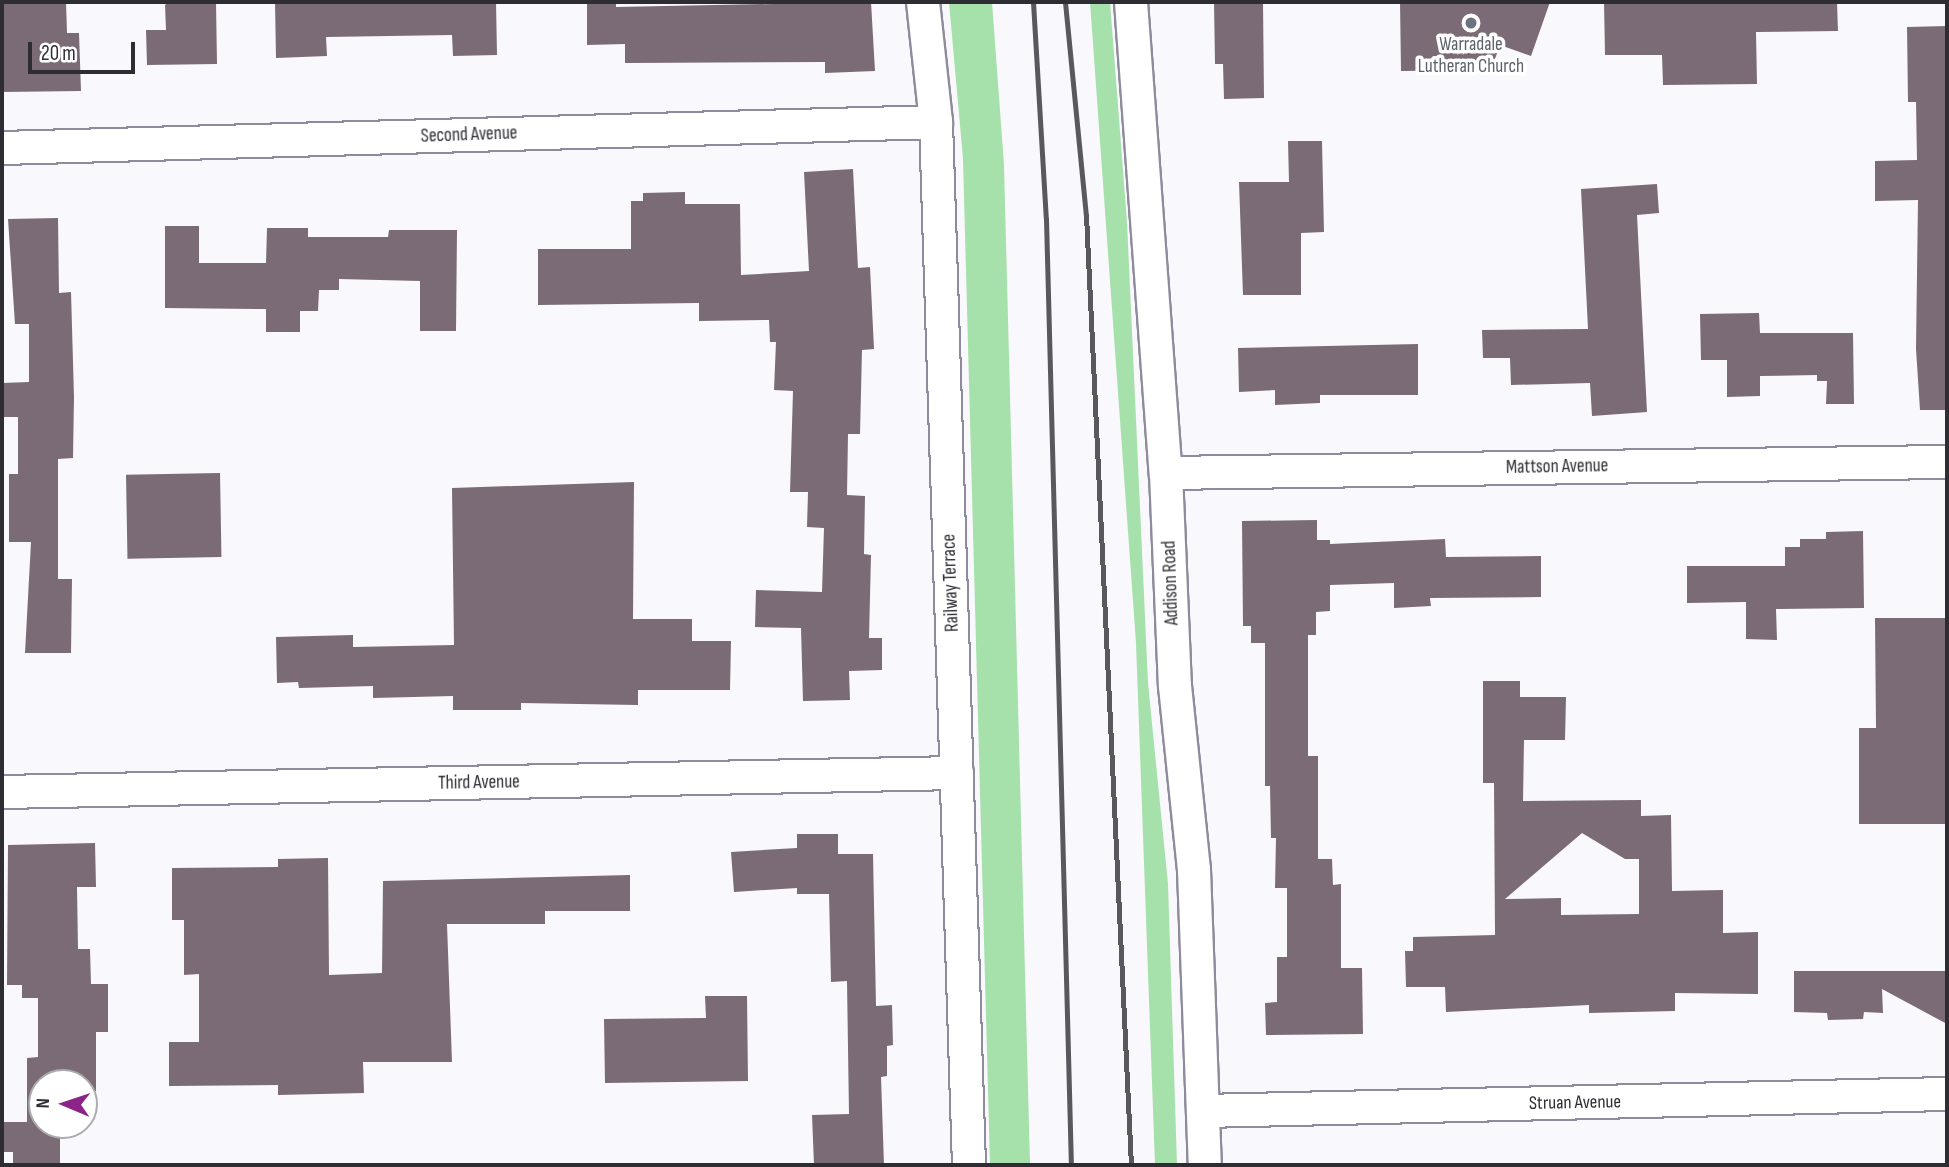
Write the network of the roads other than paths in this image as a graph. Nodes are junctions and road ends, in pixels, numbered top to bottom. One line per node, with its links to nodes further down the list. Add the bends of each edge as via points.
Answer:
1 (923, 2): 3 (street, Railway Terrace)
2 (1131, 2): 6 (street, Addison Road)
3 (936, 122): 4 (street, Second Avenue); 7 (street, Railway Terrace)
4 (2, 148)
5 (1947, 462): 6 (street, Mattson Avenue)
6 (1166, 473): 10 (street, Addison Road, via 1175,686 1195,870)
7 (957, 773): 8 (street, Third Avenue); 11 (street, Railway Terrace)
8 (2, 792)
9 (1947, 1094): 10 (street, Struan Avenue)
10 (1203, 1111): 12 (street, Addison Road)
11 (969, 1165)
12 (1205, 1165)

